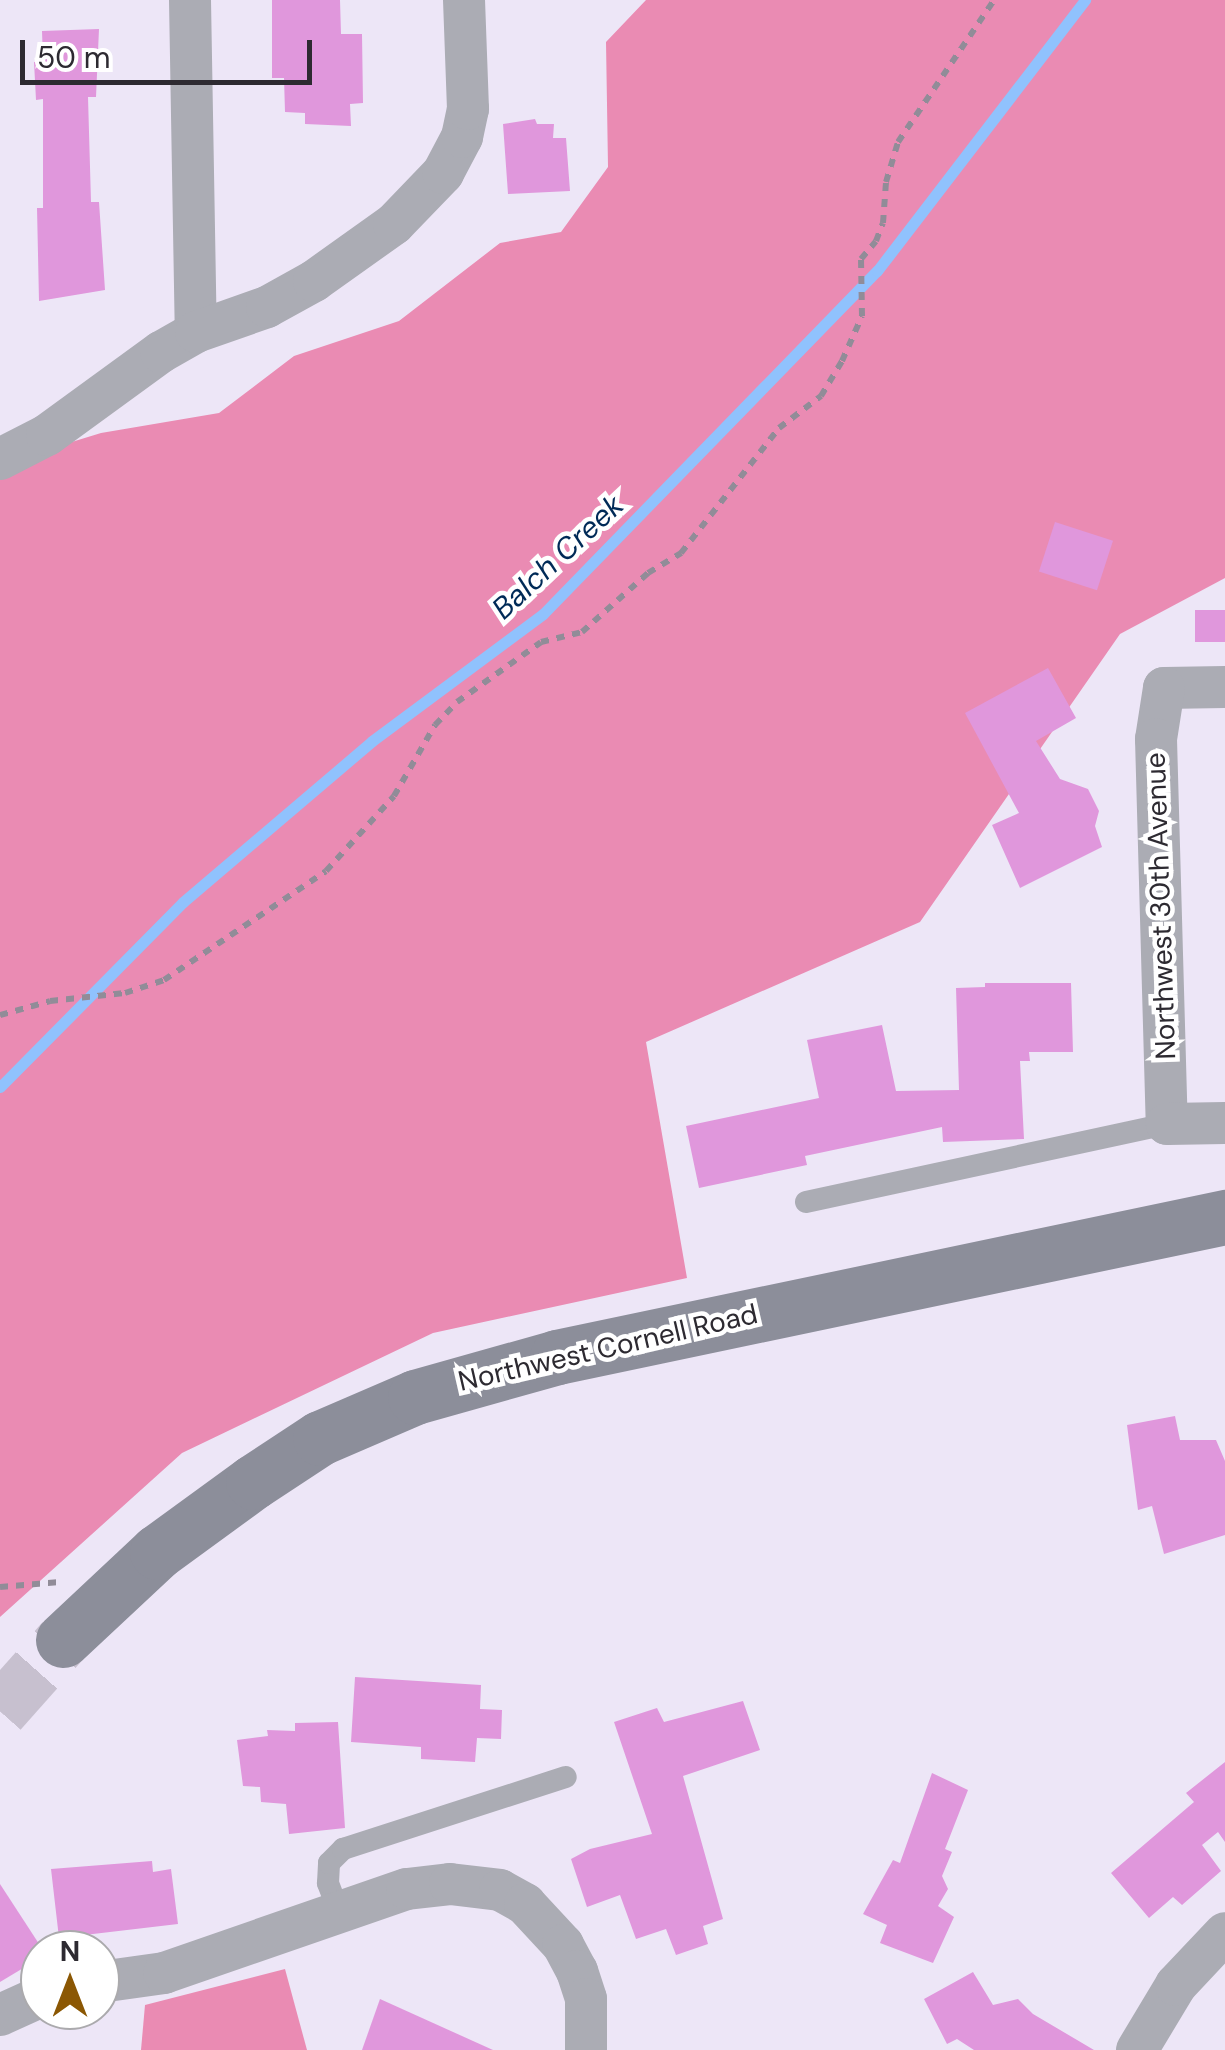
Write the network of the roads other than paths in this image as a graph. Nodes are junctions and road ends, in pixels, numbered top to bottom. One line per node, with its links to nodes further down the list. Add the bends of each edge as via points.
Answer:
1 (190, 0): 3 (street)
2 (464, 0): 3 (street, via 468,109 444,172 394,224 314,281 267,307)
3 (196, 332): 4 (street, via 47,435)
4 (0, 459)
5 (1225, 687): 7 (street, Northwest 30th Avenue, via 1164,688 1156,738)
6 (1225, 1123): 7 (street)
7 (1167, 1124): 8 (lane)
8 (806, 1202)
9 (1225, 1217): 10 (main road, Northwest Cornell Road, via 701,1325 414,1397 320,1438 253,1482 157,1552)
10 (63, 1640)
11 (566, 1777): 12 (lane, via 343,1848 329,1864)
12 (339, 1912): 14 (street, via 164,1973); 15 (street, via 407,1889 450,1884 500,1890 525,1904 578,1971 586,1999)
13 (1225, 1933): 16 (street, via 1176,1985)
14 (120, 1979)
15 (586, 2050)
16 (1137, 2050)

